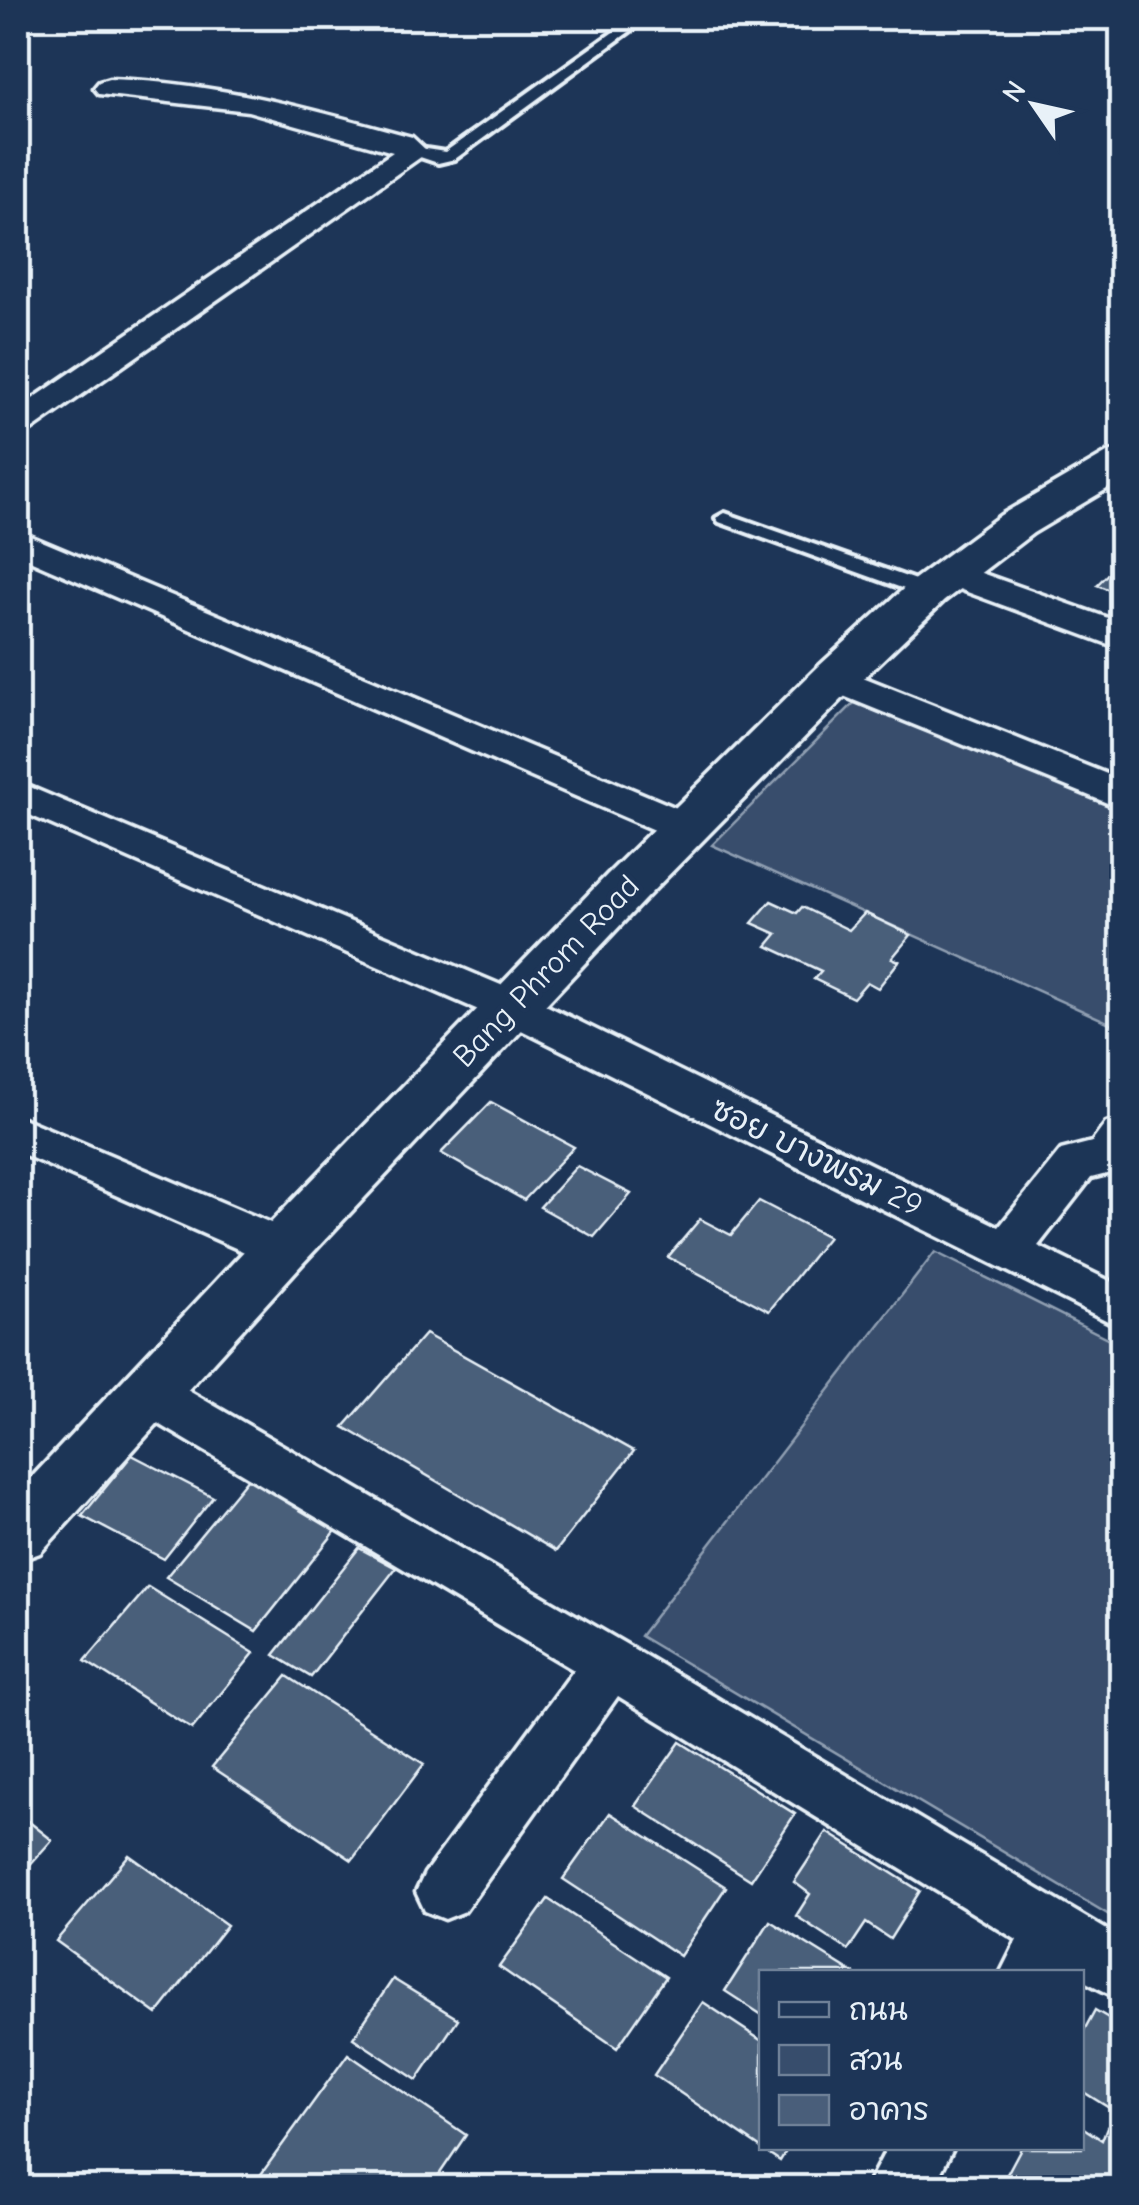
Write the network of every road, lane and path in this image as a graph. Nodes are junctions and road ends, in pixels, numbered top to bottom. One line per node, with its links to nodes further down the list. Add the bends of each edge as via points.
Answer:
1 (641, 18): 3 (lane, via 450,156)
2 (109, 88): 3 (street, via 250,102)
3 (413, 152): 4 (street)
4 (18, 424)
5 (1122, 462): 8 (street, Bang Phrom Road, via 1017,524)
6 (725, 518): 8 (lane)
7 (18, 542): 13 (street)
8 (940, 583): 9 (street); 10 (street, Bang Phrom Road)
9 (1122, 637)
10 (835, 678): 12 (street); 13 (street, Bang Phrom Road)
11 (18, 795): 14 (street, ซอย บางพรม 29)
12 (1122, 796)
13 (684, 826): 14 (street, Bang Phrom Road)
14 (512, 1007): 17 (street, Bang Phrom Road); 18 (street, ซอย บางพรม 29)
15 (18, 1133): 17 (street)
16 (1122, 1135): 18 (street, via 1107,1157 1077,1163)
17 (282, 1248): 20 (street, Bang Phrom Road)
18 (1007, 1250): 19 (street, ซอย บางพรม 29)
19 (1122, 1309)
20 (151, 1394): 21 (street, Bang Phrom Road); 22 (street)
21 (26, 1510)
22 (610, 1663): 23 (street); 24 (street)
23 (445, 1892)
24 (1042, 1952): 25 (street)
25 (1122, 1972)
26 (921, 2150): 27 (street)
27 (897, 2188)

